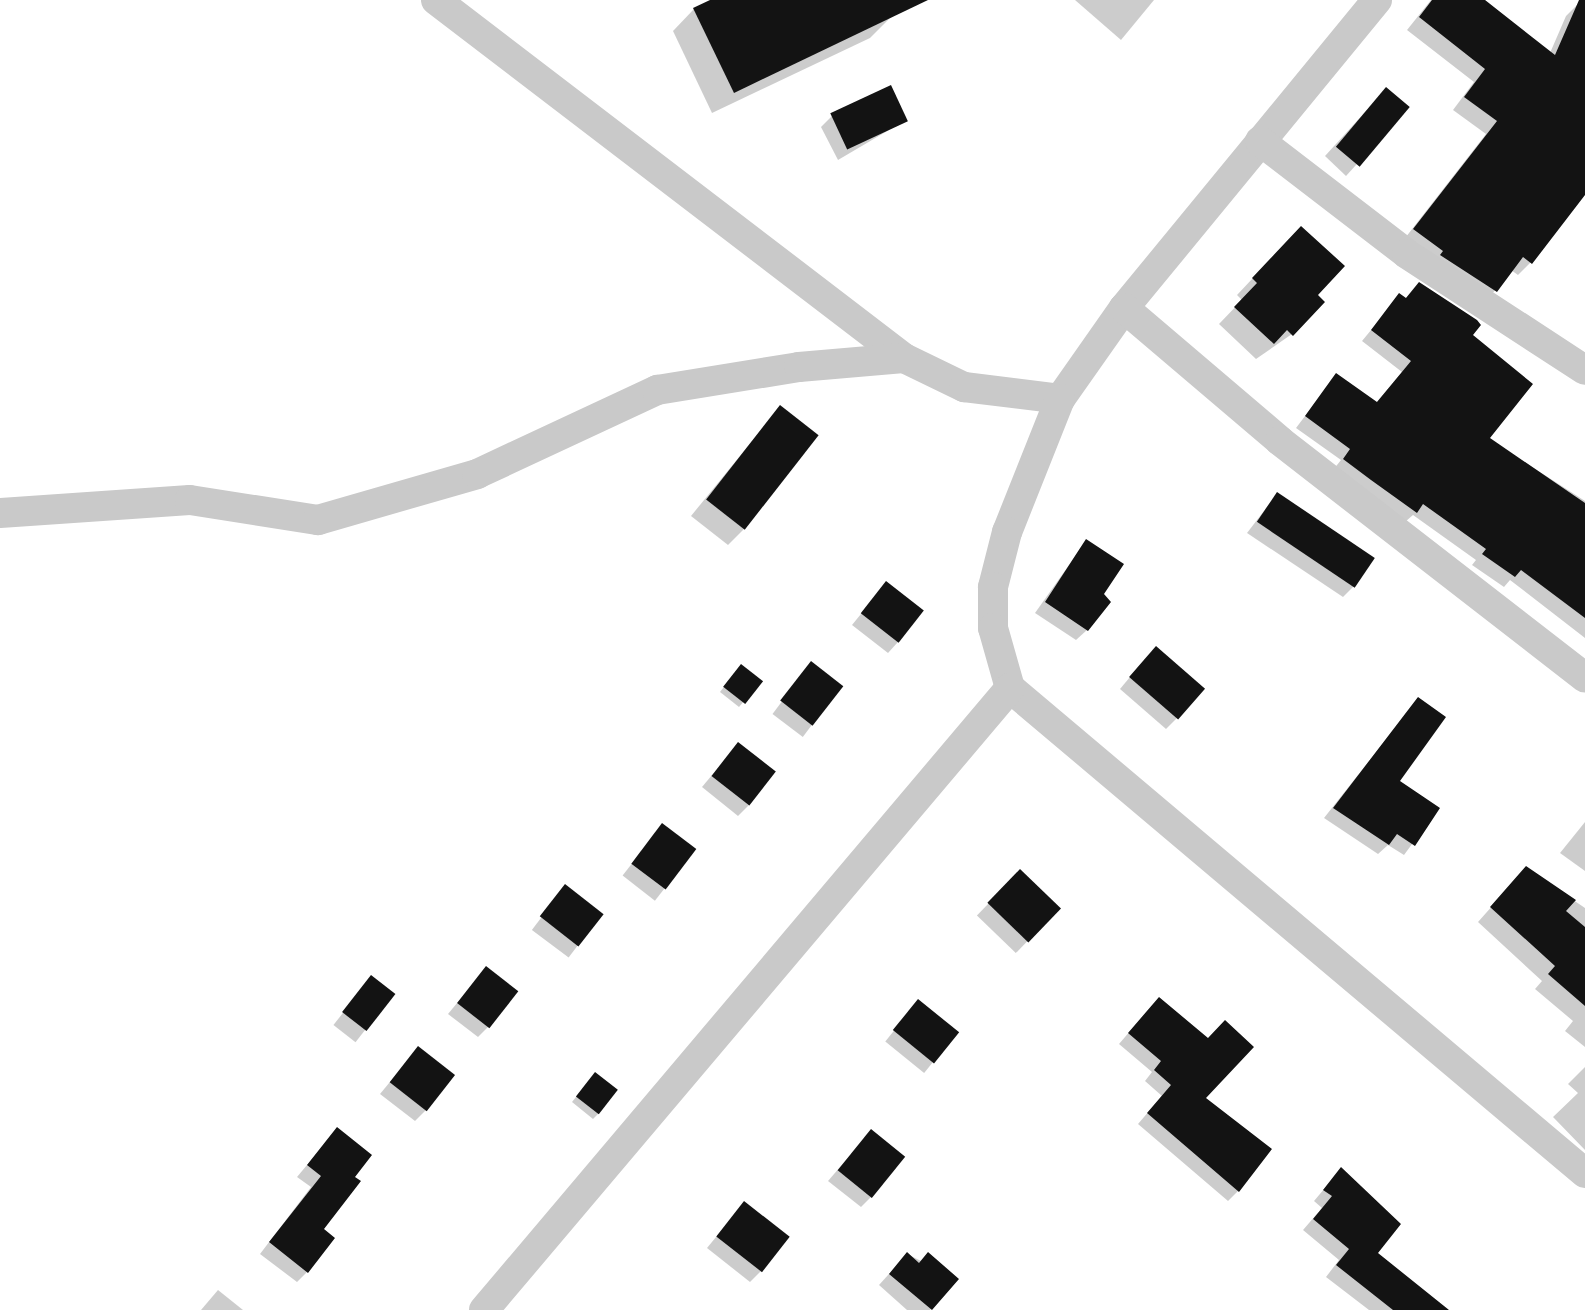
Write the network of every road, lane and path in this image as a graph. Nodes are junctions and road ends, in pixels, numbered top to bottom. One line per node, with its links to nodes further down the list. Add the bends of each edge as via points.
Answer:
1 (436, 0): 5 (street)
2 (1377, 0): 3 (street)
3 (1260, 141): 4 (street); 6 (street, via 1407,254)
4 (1124, 308): 7 (street); 9 (street, via 1280,441)
5 (904, 358): 7 (street, via 964,387); 8 (street, via 800,367 657,390 477,474 318,520 190,500)
6 (1585, 370)
7 (1060, 399): 10 (street, via 1007,532 993,587 993,628)
8 (0, 513)
9 (1585, 678)
10 (1010, 688): 11 (street); 12 (street)
11 (1585, 1173)
12 (484, 1310)

